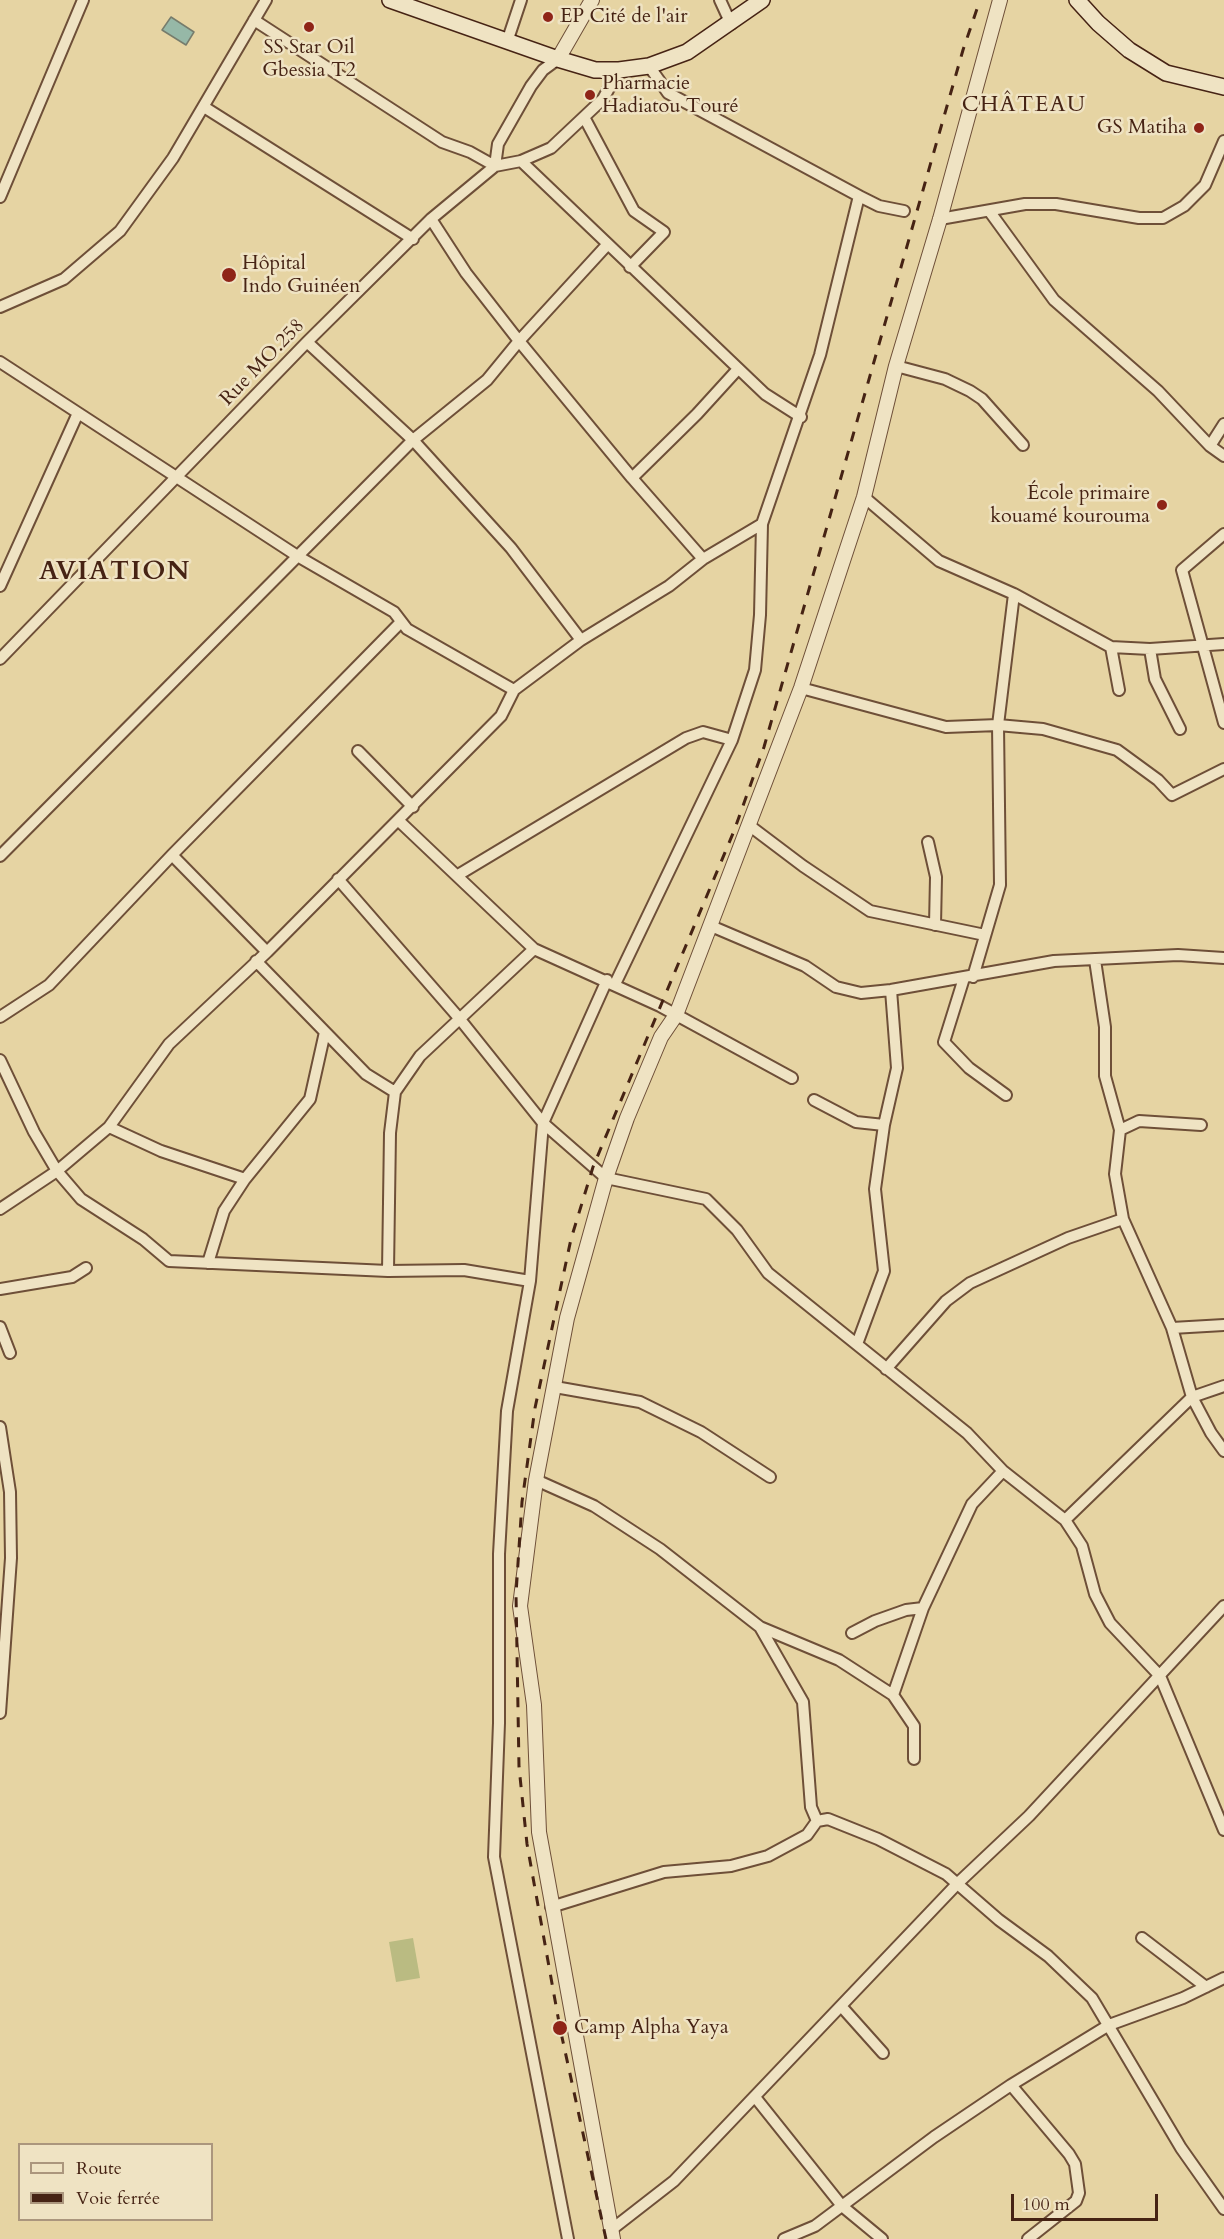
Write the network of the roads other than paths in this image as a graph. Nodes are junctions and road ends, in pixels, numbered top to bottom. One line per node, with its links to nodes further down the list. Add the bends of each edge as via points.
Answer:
1 (83, 0): 23 (street)
2 (266, 0): 10 (street)
3 (394, 0): 12 (main road)
4 (521, 0): 12 (street)
5 (592, 0): 13 (street)
6 (720, 0): 11 (street)
7 (762, 0): 11 (main road)
8 (1000, 0): 27 (street)
9 (1077, 0): 16 (main road, via 1129,50 1166,73)
10 (254, 20): 17 (street); 21 (street, via 442,142)
11 (731, 24): 14 (main road, via 687,52)
12 (507, 42): 13 (main road)
13 (558, 59): 15 (main road, via 595,70); 21 (street, via 531,86 498,144)
14 (649, 66): 15 (main road); 22 (street, via 668,93)
15 (619, 70): 18 (street, via 603,99)
16 (1224, 87)
17 (204, 107): 28 (street); 31 (street, via 120,231 64,279)
18 (584, 117): 20 (street, via 551,148); 30 (street, via 634,211 664,232)
19 (1224, 141): 25 (street, via 1205,185 1184,206 1162,218 1139,219 1056,204 1025,204)
20 (521, 162): 21 (street); 29 (street)
21 (495, 166): 26 (street, Rue MO.258)
22 (859, 196): 24 (street, via 879,206); 38 (street)
23 (0, 197)
24 (904, 211)
25 (990, 212): 27 (street); 42 (street, via 1054,300 1158,391)
26 (431, 219): 28 (street, Rue MO.258); 32 (street, via 466,273)
27 (940, 219): 35 (street)
28 (413, 239): 33 (street, Rue MO.258)
29 (607, 245): 30 (street); 32 (street)
30 (630, 267): 36 (street)
31 (0, 307)
32 (519, 341): 40 (street, via 487,380); 45 (street)
33 (307, 342): 40 (street); 44 (street, Rue MO.258)
34 (0, 362): 37 (street)
35 (896, 366): 41 (street, via 945,379 970,391); 46 (street)
36 (738, 369): 38 (street, via 765,394); 45 (street)
37 (78, 412): 44 (street); 51 (street)
38 (801, 417): 47 (street)
39 (1224, 424): 42 (street)
40 (413, 440): 49 (street); 54 (street, via 511,548)
41 (1023, 445)
42 (1210, 446): 43 (street)
43 (1224, 456)
44 (178, 477): 49 (street); 59 (street, Rue MO.258)
45 (632, 478): 50 (street)
46 (864, 497): 52 (street, via 939,561); 60 (street)
47 (762, 524): 50 (street); 66 (street, via 755,670)
48 (1224, 534): 55 (street, via 1182,570)
49 (299, 557): 53 (street, via 394,612); 74 (street)
50 (703, 559): 54 (street, via 669,586)
51 (0, 586)
52 (1014, 594): 57 (street); 64 (street)
53 (401, 622): 61 (street, via 406,629); 73 (street)
54 (581, 640): 61 (street)
55 (1203, 644): 56 (street); 58 (street); 63 (street)
56 (1224, 644)
57 (1111, 647): 58 (street); 62 (street)
58 (1150, 650): 65 (street, via 1155,679)
59 (0, 659)
60 (801, 688): 64 (street, via 946,728); 71 (street)
61 (514, 690): 69 (street, via 501,716)
62 (1119, 690)
63 (1224, 723)
64 (998, 725): 68 (street, via 1043,729 1117,750 1172,795); 79 (street, via 1000,885)
65 (1180, 729)
66 (732, 740): 75 (street, via 703,732 686,738); 86 (street)
67 (358, 751): 69 (street)
68 (1224, 768)
69 (413, 807): 70 (street)
70 (399, 821): 75 (street); 76 (street)
71 (750, 826): 77 (street, via 870,910); 78 (street)
72 (928, 842): 77 (street, via 936,876)
73 (172, 855): 81 (street); 89 (street, via 48,985)
74 (0, 856)
75 (458, 875): 80 (street)
76 (338, 879): 81 (street); 90 (street)
77 (935, 925): 79 (street)
78 (711, 926): 87 (street, via 805,966 836,987 861,993); 88 (street)
79 (986, 935): 85 (street)
80 (534, 949): 86 (street); 90 (street)
81 (267, 952): 84 (street)
82 (1224, 958): 83 (street, via 1178,955)
83 (1095, 960): 85 (street, via 1054,961); 101 (street, via 1106,1027 1105,1076)
84 (256, 962): 91 (street); 100 (street, via 169,1044)
85 (969, 977): 87 (street); 95 (street, via 944,1042 969,1068)
86 (611, 982): 88 (street); 97 (street)
87 (891, 990): 98 (street, via 897,1068)
88 (676, 1015): 93 (street); 103 (street, via 661,1037)
89 (0, 1017)
90 (459, 1018): 94 (street, via 420,1056); 97 (street)
91 (325, 1032): 94 (street, via 366,1074); 104 (street, via 310,1099)
92 (0, 1060): 102 (street)
93 (792, 1078)
94 (395, 1092): 109 (street, via 390,1133)
95 (1006, 1095)
96 (814, 1100): 98 (street, via 856,1122)
97 (543, 1124): 103 (street); 110 (street)
98 (884, 1125): 115 (street, via 875,1189 884,1271)
99 (1201, 1125): 101 (street, via 1139,1122)
100 (109, 1127): 102 (street); 104 (street, via 161,1151)
101 (1120, 1130): 106 (street, via 1115,1174)
102 (57, 1171): 105 (street); 107 (street, via 81,1199 143,1239 169,1261)
103 (606, 1178): 115 (street, via 706,1199 737,1230 768,1273); 119 (street, via 567,1318)
104 (245, 1179): 107 (street, via 224,1210)
105 (0, 1209)
106 (1123, 1220): 114 (street); 117 (street, via 1068,1238 970,1283 946,1301)
107 (208, 1263): 109 (street)
108 (86, 1268): 111 (street, via 72,1277)
109 (388, 1271): 110 (street, via 464,1270)
110 (530, 1281): 152 (street, via 507,1411 499,1554 494,1857)
111 (0, 1289)
112 (1224, 1325): 114 (street)
113 (0, 1327): 116 (street)
114 (1172, 1328): 120 (street)
115 (857, 1344): 117 (street)
116 (10, 1353)
117 (886, 1369): 123 (street, via 967,1433)
118 (1224, 1386): 120 (street)
119 (555, 1387): 124 (street, via 640,1402 701,1431); 125 (street)
120 (1192, 1397): 122 (street); 127 (street)
121 (0, 1427): 126 (street)
122 (1224, 1451)
123 (1003, 1471): 127 (street); 130 (street, via 972,1504)
124 (770, 1477)
125 (536, 1480): 131 (street, via 594,1506 651,1543); 140 (street, via 520,1606 534,1705 539,1832)
126 (5, 1492): 129 (street)
127 (1065, 1520): 133 (street, via 1082,1546 1095,1594 1110,1623)
128 (1224, 1606): 133 (street)
129 (5, 1607): 135 (street)
130 (923, 1608): 132 (street, via 875,1621); 134 (street)
131 (760, 1627): 134 (street, via 839,1660); 137 (street, via 803,1702 810,1798)
132 (852, 1633)
133 (1160, 1676): 138 (street); 139 (street, via 1029,1816)
134 (893, 1695): 136 (street, via 914,1726)
135 (0, 1713)
136 (914, 1759)
137 (817, 1821): 139 (street, via 828,1819 878,1839); 140 (street, via 807,1835 768,1856 731,1866 664,1872)
138 (1224, 1830)
139 (958, 1883): 144 (street); 145 (street, via 1092,1998)
140 (551, 1907): 151 (street)
141 (1142, 1938): 143 (street)
142 (1224, 1978): 143 (street)
143 (1206, 1987): 145 (street)
144 (841, 2006): 146 (street); 148 (street)
145 (1109, 2025): 147 (street); 150 (street, via 1181,2148)
146 (883, 2053)
147 (1011, 2085): 149 (street); 155 (street, via 1069,2154 1075,2164 1079,2193 1076,2201)
148 (755, 2097): 149 (street); 151 (street, via 674,2181)
149 (842, 2206): 153 (street, via 815,2226); 154 (street)
150 (1224, 2210)
151 (612, 2235)
152 (568, 2239)
153 (784, 2239)
154 (882, 2239)
155 (1028, 2239)

